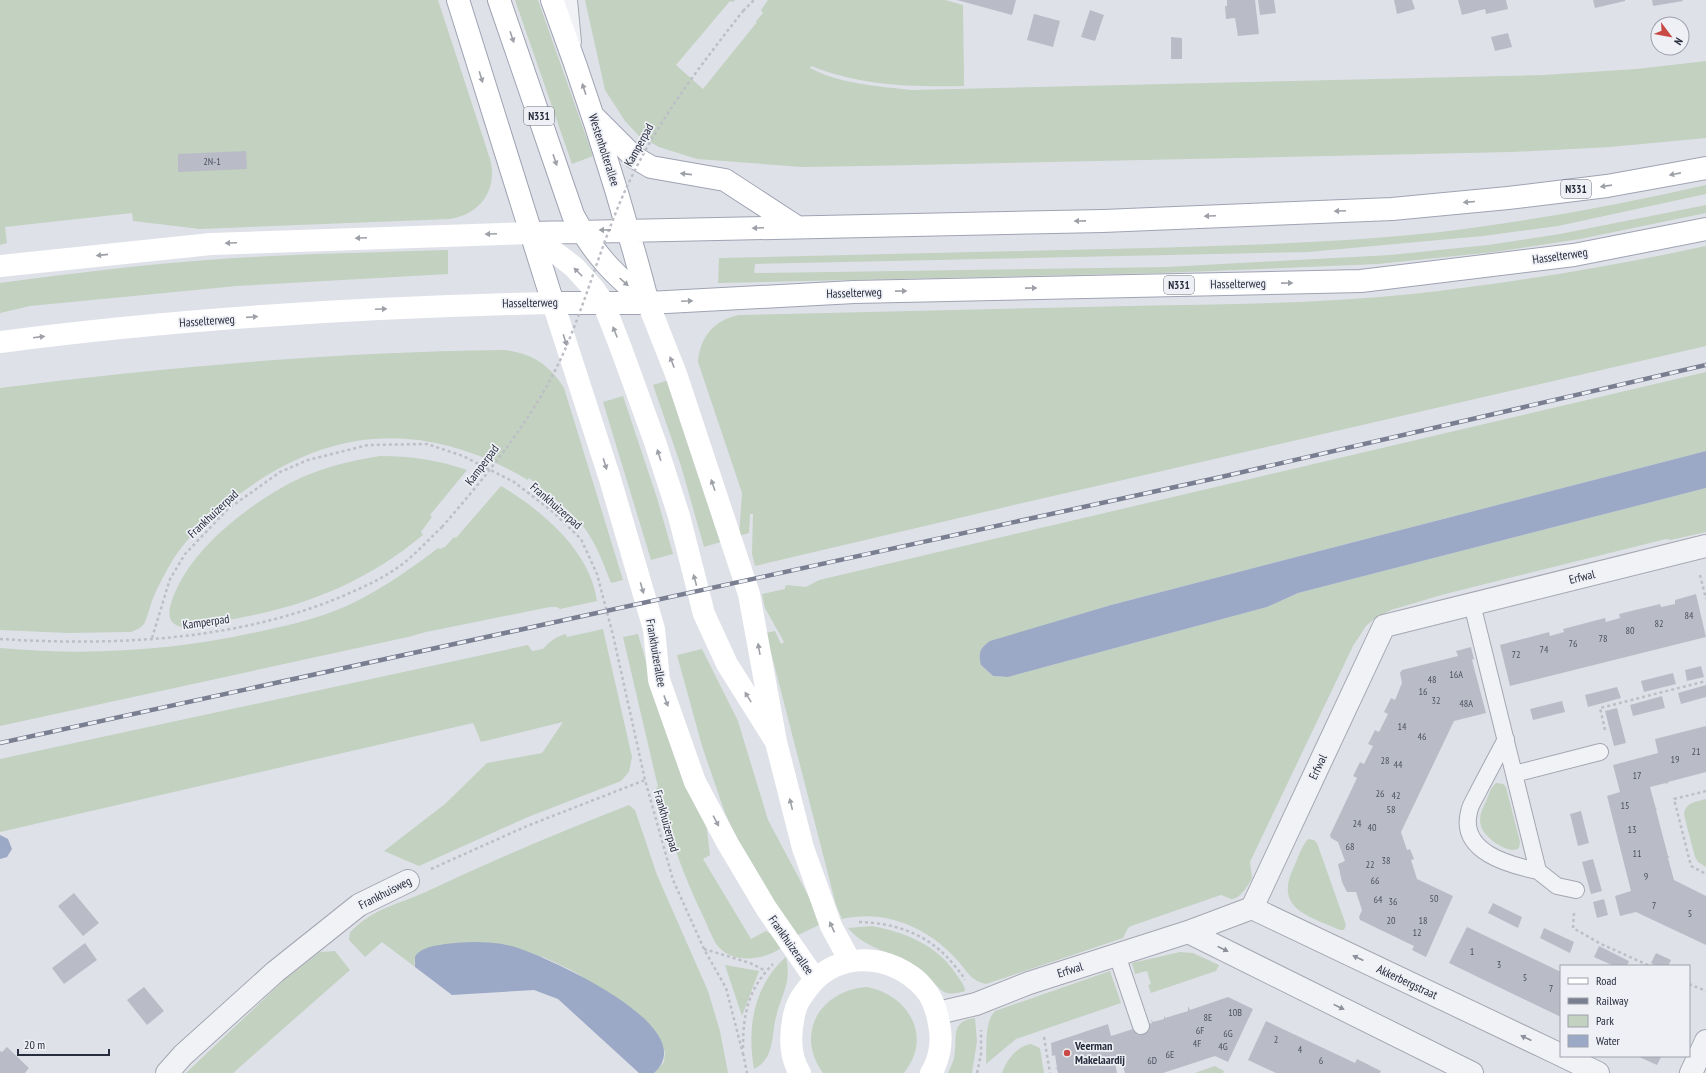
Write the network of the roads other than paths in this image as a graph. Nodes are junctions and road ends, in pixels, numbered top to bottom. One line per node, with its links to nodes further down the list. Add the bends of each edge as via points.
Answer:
1 (458, 0): 12 (main road, one-way to 12)
2 (499, 0): 10 (main road, N331, one-way to 10, via 573,215)
3 (552, 0): 5 (main road, Westenholterallee)
4 (569, 0): 5 (lane)
5 (575, 62): 6 (main road, Westenholterallee, one-way to 5)
6 (593, 116): 8 (main road, one-way to 6, via 724,180 651,167 634,157); 11 (main road, Westenholterallee)
7 (1706, 168): 8 (main road, N331, one-way to 8, via 1599,187 1392,209 1104,221)
8 (798, 226): 11 (main road, N331, one-way to 11)
9 (1706, 228): 16 (main road, Hasselterweg / N331, one-way to 9, via 854,292 1361,281 1574,255)
10 (581, 230): 11 (main road, N331, one-way to 10); 12 (main road, N331); 16 (main road, N331, one-way to 16, via 602,262)
11 (629, 230): 16 (main road, Westenholterallee)
12 (530, 233): 13 (main road, one-way to 13, via 211,244); 14 (main road, one-way to 12, via 594,288 574,267); 15 (main road)
13 (0, 266)
14 (603, 302): 15 (main road, Hasselterweg / N331); 16 (main road, Hasselterweg / N331); 21 (main road, one-way to 14, via 727,664 704,614 679,516 658,450)
15 (553, 303): 17 (main road, Hasselterweg, one-way to 15, via 168,323 291,314 448,305); 31 (main road, Frankhuizerallee, one-way to 31, via 610,479 654,629 659,680 695,782 766,908)
16 (648, 303): 21 (main road, one-way to 16, via 749,594 676,374)
17 (0, 342)
18 (1706, 546): 19 (street, Erfwal)
19 (1472, 604): 20 (lane); 27 (street, Erfwal, via 1384,626)
20 (1506, 739): 23 (lane); 24 (lane, via 1469,811 1467,825 1470,836 1482,851 1514,866)
21 (776, 742): 30 (main road, one-way to 21, via 831,926 803,848)
22 (1600, 752): 23 (lane)
23 (1514, 774): 24 (lane)
24 (1538, 871): 26 (lane, via 1557,886)
25 (408, 881): 37 (street, Frankhuisweg, via 359,905 341,919 275,972)
26 (1576, 890)
27 (1252, 908): 28 (street, Erfwal); 35 (street, Akkerbergstraat, one-way to 27)
28 (1188, 932): 29 (street, Erfwal); 40 (street, one-way to 40)
29 (1117, 955): 32 (street, Erfwal, via 1029,982 976,1004); 33 (lane)
30 (850, 961): 31 (main road, via 831,968); 32 (main road, via 878,961 904,970 925,988)
31 (815, 979): 38 (main road, via 796,1004 789,1035 795,1066)
32 (938, 1013): 39 (main road, via 941,1041)
33 (1141, 1026)
34 (1706, 1041): 42 (street)
35 (1560, 1055)
36 (1564, 1057): 41 (street, Akkerbergstraat)
37 (167, 1073)
38 (800, 1073)
39 (931, 1073)
40 (1472, 1073)
41 (1598, 1073)
42 (1691, 1073)

